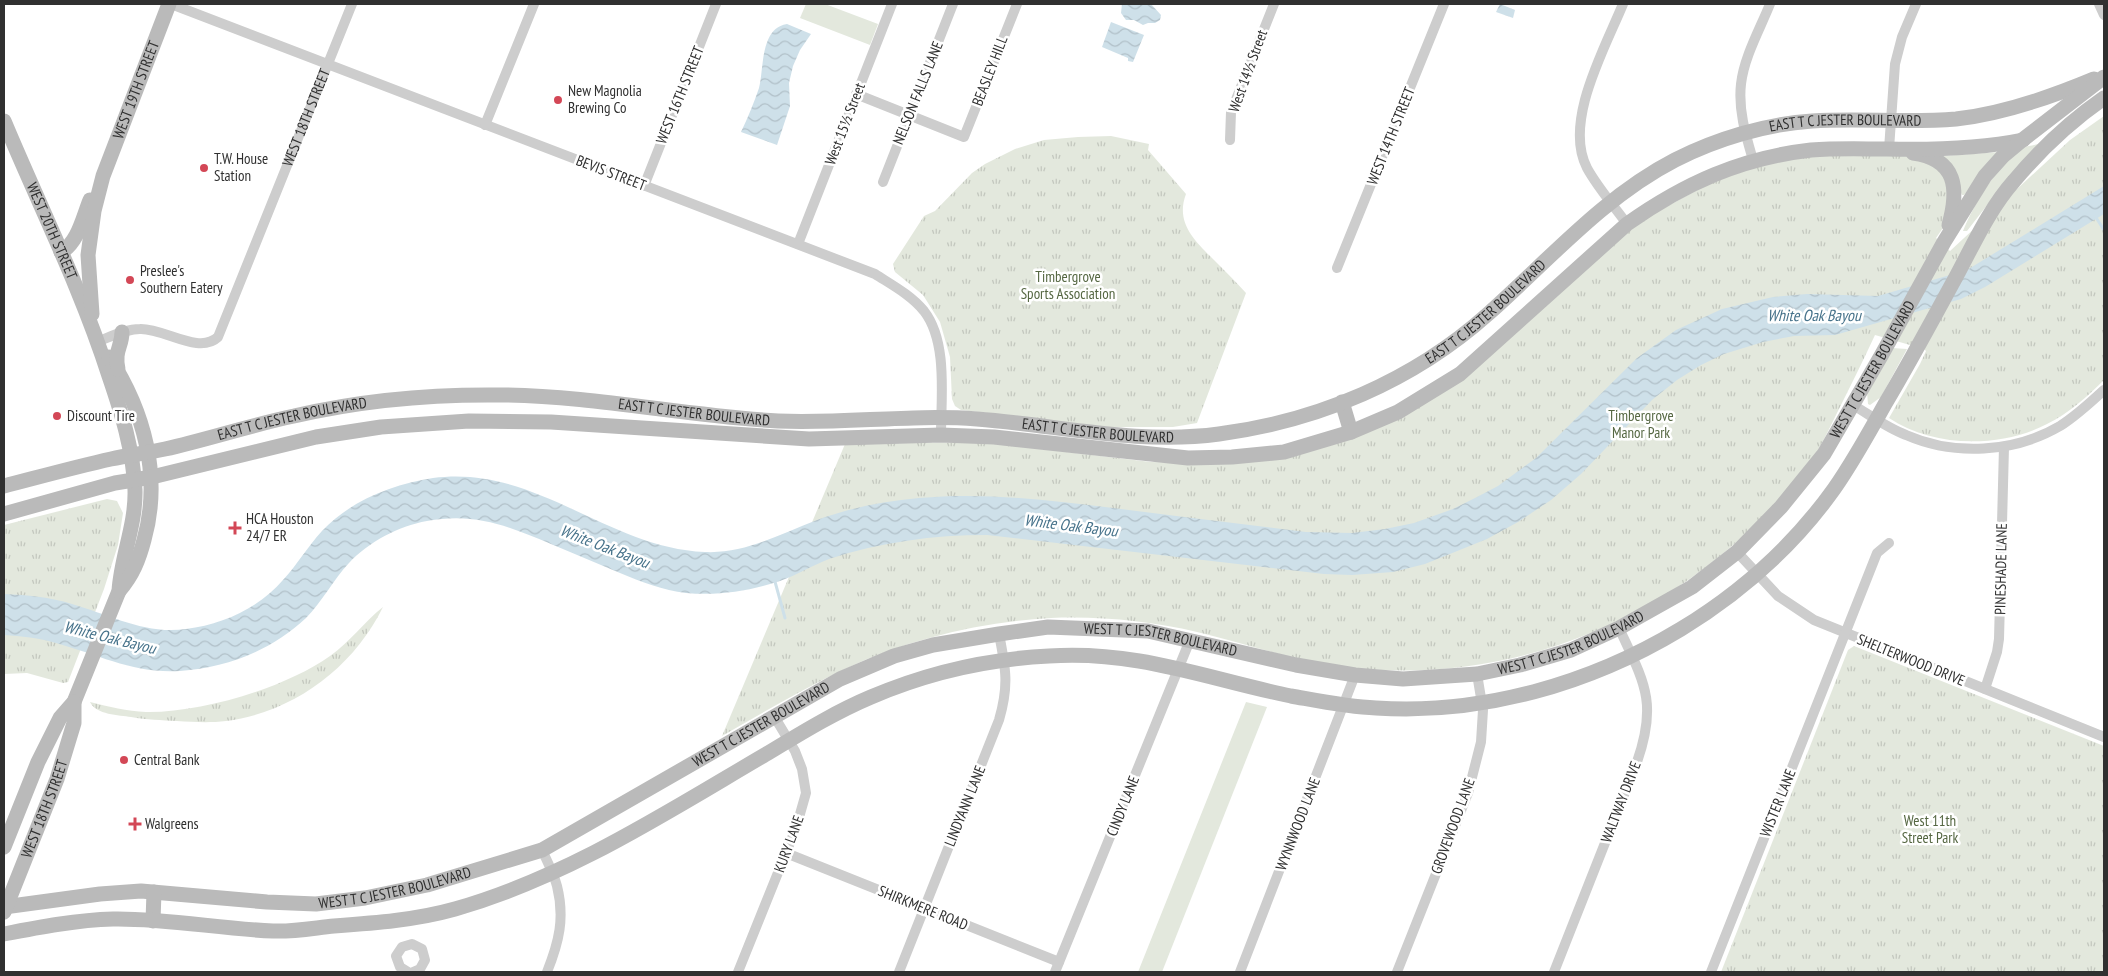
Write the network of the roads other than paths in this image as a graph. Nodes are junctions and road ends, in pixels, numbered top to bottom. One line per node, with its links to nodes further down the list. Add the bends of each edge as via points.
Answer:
1 (170, 4): 15 (street, BEVIS STREET); 29 (main road, WEST 19TH STREET)
2 (352, 4): 15 (street, WEST 18TH STREET)
3 (534, 4): 23 (street)
4 (716, 4): 31 (street, WEST 16TH STREET)
5 (892, 4): 17 (street, West 15½ Street)
6 (953, 4): 20 (street, NELSON FALLS LANE)
7 (1016, 4): 20 (street, BEASLEY HILL, via 964,138)
8 (1274, 4): 25 (street, West 14½ Street, via 1231,112)
9 (1444, 4): 37 (street, WEST 14TH STREET)
10 (1623, 4): 32 (street, via 1580,116 1582,153 1587,167)
11 (1770, 4): 24 (street, via 1740,84)
12 (1916, 4): 22 (street, via 1895,64)
13 (2099, 4): 14 (street)
14 (2104, 15)
15 (328, 65): 23 (street, BEVIS STREET); 39 (street, WEST 18TH STREET, via 218,337 202,344 150,330)
16 (2104, 76): 22 (main road, EAST T C JESTER BOULEVARD, via 1997,112 1962,118); 26 (main road, WEST T C JESTER BOULEVARD)
17 (856, 94): 20 (street); 35 (street, West 15½ Street)
18 (2104, 98): 19 (main road)
19 (2083, 113): 26 (main road, EAST T C JESTER BOULEVARD, via 2043,135); 49 (main road, WEST T C JESTER BOULEVARD, via 2011,184)
20 (909, 115): 30 (street, NELSON FALLS LANE)
21 (4, 121): 36 (main road, WEST 20TH STREET)
22 (1891, 121): 24 (main road, EAST T C JESTER BOULEVARD, via 1805,121); 27 (street)
23 (485, 125): 31 (street, BEVIS STREET)
24 (1745, 133): 28 (street); 32 (main road, EAST T C JESTER BOULEVARD, via 1676,160)
25 (1230, 140)
26 (2021, 141): 27 (main road, EAST T C JESTER BOULEVARD, via 1970,147); 34 (main road, WEST T C JESTER BOULEVARD, via 1985,176)
27 (1889, 150): 28 (main road, EAST T C JESTER BOULEVARD, via 1811,150); 34 (main road, via 1922,154 1939,162 1952,177 1954,206)
28 (1753, 160): 33 (main road, EAST T C JESTER BOULEVARD, via 1690,184)
29 (103, 176): 36 (main road, WEST 19TH STREET, via 72,242); 38 (main road, WEST 19TH STREET, via 88,255)
30 (883, 182)
31 (644, 186): 35 (street, BEVIS STREET)
32 (1611, 201): 33 (street); 45 (main road, EAST T C JESTER BOULEVARD, via 1462,336 1389,383)
33 (1628, 224): 52 (main road, EAST T C JESTER BOULEVARD, via 1460,374 1398,412)
34 (1944, 242): 46 (main road, WEST T C JESTER BOULEVARD)
35 (798, 244): 48 (street, BEVIS STREET, via 875,274 900,290 923,311 938,342)
36 (61, 252): 38 (main road, WEST 20TH STREET)
37 (1337, 268)
38 (92, 326): 40 (main road, WEST 20TH STREET)
39 (122, 332): 40 (street, WEST 18TH STREET); 41 (main road, via 116,356)
40 (99, 341): 41 (main road, WEST 20TH STREET); 57 (main road, WEST 20TH STREET, via 120,404)
41 (119, 373): 56 (main road, WEST 20TH STREET, via 137,411)
42 (2104, 390): 55 (street, via 2059,427)
43 (553, 397): 44 (main road, EAST T C JESTER BOULEVARD, via 467,395); 47 (main road, EAST T C JESTER BOULEVARD); 50 (main road)
44 (387, 400): 51 (main road); 56 (main road, EAST T C JESTER BOULEVARD, via 291,416)
45 (1342, 402): 48 (main road, EAST T C JESTER BOULEVARD, via 1279,423 1226,433 1170,438 1137,438 976,419); 52 (main road)
46 (1853, 405): 49 (street); 63 (main road, WEST T C JESTER BOULEVARD, via 1804,481)
47 (744, 418): 48 (main road, EAST T C JESTER BOULEVARD, via 782,421); 53 (main road)
48 (941, 418): 54 (street, BEVIS STREET)
49 (1877, 419): 55 (street, via 1904,435 1945,447); 64 (main road, WEST T C JESTER BOULEVARD, via 1822,506)
50 (552, 422): 51 (main road, EAST T C JESTER BOULEVARD, via 469,420); 53 (main road, EAST T C JESTER BOULEVARD)
51 (381, 427): 58 (main road, EAST T C JESTER BOULEVARD, via 316,436)
52 (1351, 432): 54 (main road, EAST T C JESTER BOULEVARD, via 1284,452 1188,458 994,437)
53 (742, 435): 54 (main road, EAST T C JESTER BOULEVARD, via 809,439)
54 (941, 435)
55 (2004, 447): 75 (street, PINESHADE LANE, via 1999,639)
56 (148, 452): 57 (main road, EAST T C JESTER BOULEVARD); 58 (main road, WEST 20TH STREET)
57 (132, 455): 59 (main road, WEST 20TH STREET); 60 (main road, EAST T C JESTER BOULEVARD)
58 (152, 477): 59 (main road, EAST T C JESTER BOULEVARD); 65 (main road, WEST 20TH STREET, via 149,523 140,556 131,578)
59 (134, 480): 61 (main road, EAST T C JESTER BOULEVARD); 65 (main road, WEST 20TH STREET, via 132,524)
60 (4, 486)
61 (4, 514)
62 (1889, 543): 67 (street, WISTER LANE, via 1877,553)
63 (1737, 552): 64 (street, SHELTERWOOD DRIVE); 66 (main road, WEST T C JESTER BOULEVARD, via 1692,587)
64 (1757, 573): 67 (street, SHELTERWOOD DRIVE, via 1794,608); 70 (main road, WEST T C JESTER BOULEVARD, via 1711,609)
65 (118, 593): 76 (main road, WEST 18TH STREET)
66 (1619, 628): 70 (street, WALTWAY DRIVE); 73 (main road, WEST T C JESTER BOULEVARD, via 1571,650)
67 (1845, 633): 75 (street, SHELTERWOOD DRIVE); 103 (street, WISTER LANE)
68 (999, 634): 69 (main road, WEST T C JESTER BOULEVARD, via 1048,627 1148,631); 71 (street, LINDYANN LANE); 79 (main road, WEST T C JESTER BOULEVARD, via 933,645 894,656 840,679)
69 (1190, 640): 72 (street, CINDY LANE); 74 (main road, WEST T C JESTER BOULEVARD)
70 (1632, 655): 77 (main road, WEST T C JESTER BOULEVARD, via 1541,690); 102 (street, WALTWAY DRIVE, via 1645,689 1646,734)
71 (1004, 660): 72 (main road, WEST T C JESTER BOULEVARD, via 1099,655); 81 (main road, WEST T C JESTER BOULEVARD, via 897,686 862,700); 88 (street, LINDYANN LANE, via 1006,690 999,720)
72 (1179, 667): 78 (main road, WEST T C JESTER BOULEVARD, via 1286,695); 93 (street, CINDY LANE)
73 (1477, 674): 74 (main road, WEST T C JESTER BOULEVARD, via 1403,679); 77 (street, GROVEWOOD LANE)
74 (1355, 675): 78 (street, WYNNWOOD LANE)
75 (1985, 689): 80 (street, SHELTERWOOD DRIVE)
76 (74, 702): 82 (main road, WEST 18TH STREET, via 60,718 38,762); 89 (main road, WEST 18TH STREET, via 74,723 57,779)
77 (1482, 702): 78 (main road, WEST T C JESTER BOULEVARD, via 1434,708 1379,709); 101 (street, GROVEWOOD LANE, via 1481,742 1468,792)
78 (1344, 705): 100 (street, WYNNWOOD LANE)
79 (774, 716): 81 (street, KURY LANE); 83 (main road, WEST T C JESTER BOULEVARD)
80 (2104, 737)
81 (789, 740): 84 (street, KURY LANE, via 802,769 806,793); 85 (main road, WEST T C JESTER BOULEVARD, via 610,845)
82 (4, 847)
83 (542, 850): 85 (street); 87 (main road, WEST T C JESTER BOULEVARD, via 427,885)
84 (786, 853): 88 (street, SHIRKMERE ROAD); 98 (street, KURY LANE)
85 (552, 874): 91 (main road, WEST T C JESTER BOULEVARD, via 451,910); 97 (street, via 557,884 562,923)
86 (154, 892): 87 (main road, WEST T C JESTER BOULEVARD, via 316,904); 89 (main road, WEST T C JESTER BOULEVARD, via 100,894); 90 (main road)
87 (365, 898): 91 (main road)
88 (925, 908): 93 (street, SHIRKMERE ROAD); 99 (street, LINDYANN LANE)
89 (5, 909)
90 (153, 921): 91 (main road, WEST T C JESTER BOULEVARD, via 281,932); 92 (main road, WEST T C JESTER BOULEVARD, via 85,920)
91 (364, 924)
92 (4, 934)
93 (1057, 967)
94 (397, 969): 95 (street); 96 (street, via 396,956 402,947 418,945 425,960 420,969)
95 (408, 972)
96 (412, 972)
97 (547, 972)
98 (738, 972)
99 (899, 972)
100 (1240, 972)
101 (1397, 972)
102 (1554, 972)
103 (1711, 972)

